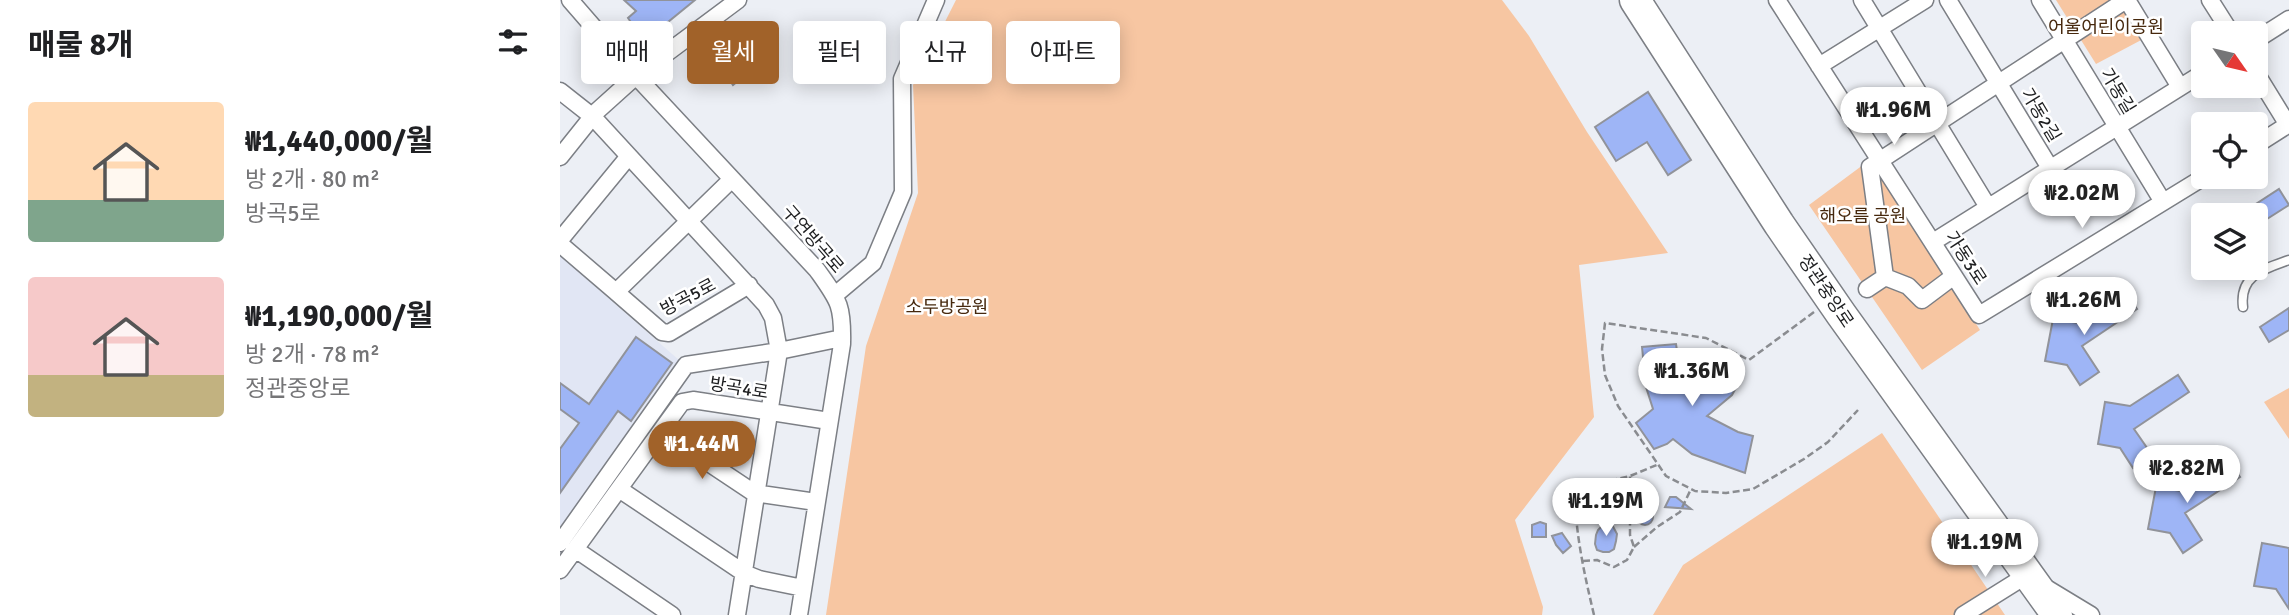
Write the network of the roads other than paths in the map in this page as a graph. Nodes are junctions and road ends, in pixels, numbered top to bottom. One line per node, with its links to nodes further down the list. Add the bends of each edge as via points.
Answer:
1 (570, 0): 13 (street, 구연방곡로)
2 (738, 0): 18 (street)
3 (936, 0): 49 (street, via 902,79 903,192 873,263)
4 (1635, 0): 62 (highway, 정관중앙로, via 1779,223)
5 (1777, 0): 19 (street, 가동3로)
6 (1862, 0): 15 (street)
7 (1925, 0): 15 (street)
8 (1948, 0): 21 (street, 가동2길)
9 (2040, 0): 17 (street, 가동길)
10 (2127, 0): 17 (street); 24 (street)
11 (2210, 0): 14 (street)
12 (2289, 19): 16 (street)
13 (588, 21)
14 (2223, 21)
15 (1880, 28): 19 (street); 28 (street)
16 (2268, 32)
17 (2064, 40): 21 (street); 30 (street, 가동길)
18 (673, 48)
19 (1819, 66): 34 (street, 가동3로)
20 (2191, 80): 24 (street, 가동2길)
21 (1998, 82): 28 (street); 35 (street, 가동2길)
22 (628, 84): 27 (street)
23 (644, 84): 36 (street, 구연방곡로)
24 (2180, 87): 30 (street, 가동2길)
25 (560, 91): 27 (street, 방곡5로)
26 (2268, 92): 29 (street)
27 (593, 117): 32 (street); 33 (street, 방곡5로)
28 (1936, 122): 34 (street); 39 (street)
29 (2289, 126): 31 (street)
30 (2117, 127): 35 (street, 가동2길); 38 (street, 가동길)
31 (2268, 138)
32 (560, 156)
33 (629, 156): 40 (street, 방곡5로); 41 (street, 방곡5로)
34 (1879, 159): 42 (street, 가동3로); 45 (street, via 1870,167)
35 (2050, 169): 39 (street, 가동2길)
36 (732, 178): 40 (street); 49 (street, 구연방곡로)
37 (2191, 185): 38 (street, 가동3로)
38 (2163, 202): 44 (street, 가동3로, via 1979,315)
39 (1988, 207): 42 (street, 가동2길)
40 (690, 220): 46 (street, 방곡5로); 48 (street)
41 (560, 242): 48 (street, 방곡5로)
42 (1933, 242): 44 (street, 가동3로)
43 (2289, 260): 50 (lane, via 2262,270 2247,282)
44 (1954, 276): 45 (street, via 1922,300 1908,286)
45 (1885, 277): 47 (street)
46 (749, 285): 48 (street, 방곡5로, via 668,333); 52 (street, 방곡5로, via 773,318)
47 (1867, 289)
48 (616, 292)
49 (835, 295): 51 (street, 구연방곡로, via 843,316)
50 (2243, 307)
51 (842, 338): 52 (street); 54 (street, 구연방곡로)
52 (779, 351): 53 (street, 방곡5로); 59 (street, via 686,365)
53 (769, 413): 54 (street, 방곡4로); 55 (street, 방곡4로, via 693,400 682,402); 57 (street, 방곡5로)
54 (829, 421): 58 (street, 구연방곡로)
55 (661, 431): 56 (street, 방곡4로); 57 (street)
56 (619, 489): 59 (street, 방곡4로); 61 (street)
57 (756, 494): 58 (street); 61 (street, 방곡5로)
58 (817, 502): 63 (street, 구연방곡로)
59 (568, 546): 60 (street, 방곡4로); 64 (street)
60 (560, 570)
61 (744, 573): 63 (street); 65 (street, 방곡5로)
62 (2027, 575): 67 (street); 68 (street); 69 (highway, 정관중앙로); 70 (street)
63 (803, 588): 66 (street, 구연방곡로)
64 (672, 615)
65 (737, 615)
66 (799, 615)
67 (1963, 615)
68 (2042, 615)
69 (2057, 615)
70 (2091, 615)

